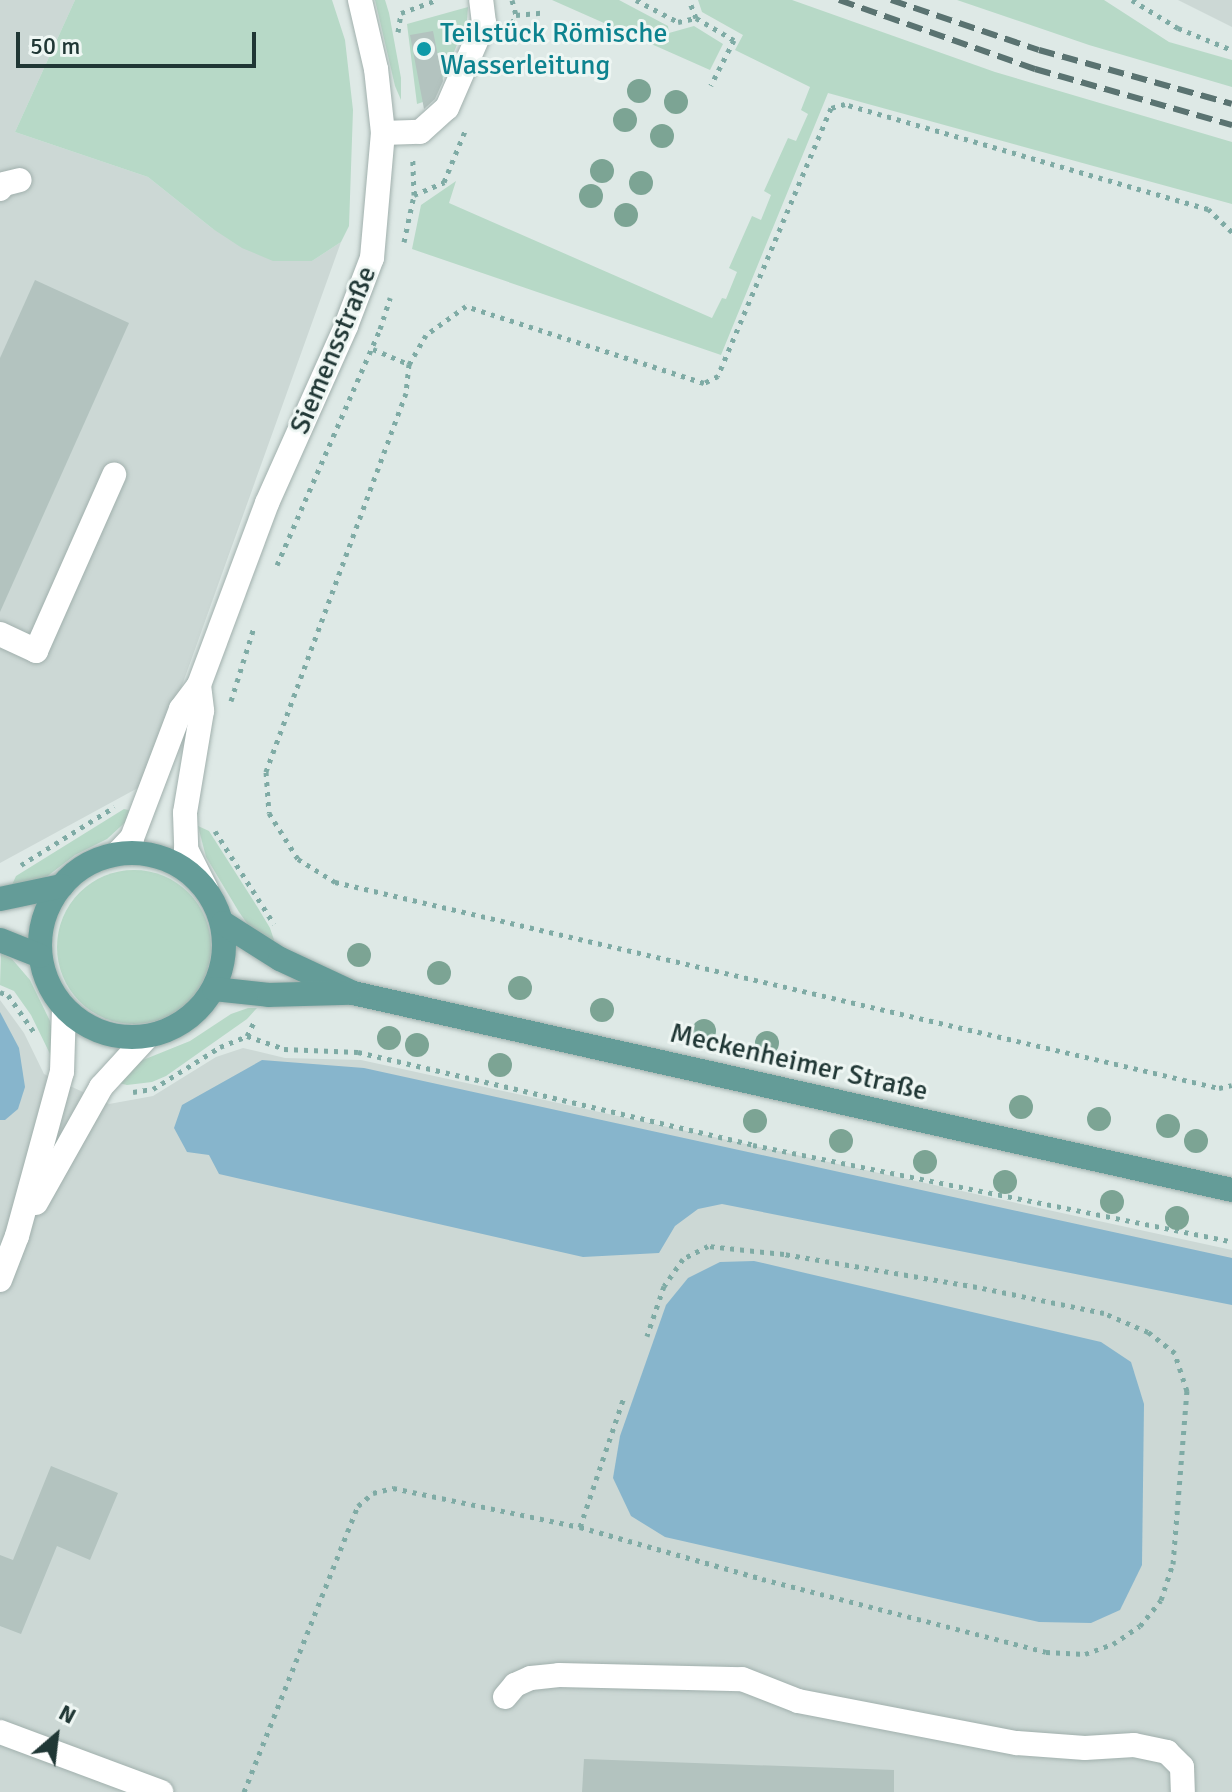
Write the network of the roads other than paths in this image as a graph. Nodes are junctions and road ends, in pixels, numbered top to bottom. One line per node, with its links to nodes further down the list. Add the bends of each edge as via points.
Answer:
1 (360, 0): 3 (street, Siemensstraße, via 376,69)
2 (481, 0): 3 (street, via 484,23 478,43 447,108 420,132)
3 (383, 133): 6 (street, Siemensstraße, via 372,258 267,503)
4 (114, 475): 5 (street, via 36,651)
5 (0, 634)
6 (199, 685): 7 (street, via 181,709 132,838); 9 (street, via 202,711 185,813 186,849)
7 (117, 854): 8 (main road, via 87,865); 9 (main road, via 150,855 181,867)
8 (62, 886): 10 (main road); 13 (main road, via 44,918)
9 (206, 889): 11 (main road)
10 (0, 899)
11 (223, 923): 14 (main road, via 225,957); 15 (main road, Meckenheimer Straße, via 280,959)
12 (0, 940): 13 (main road)
13 (40, 956): 16 (main road, via 48,984)
14 (214, 989): 15 (main road, Meckenheimer Straße, via 269,995); 17 (main road, via 186,1021)
15 (353, 993): 18 (main road, Meckenheimer Straße)
16 (64, 1008): 17 (main road, via 88,1026 116,1037); 19 (street, via 62,1072)
17 (147, 1037): 19 (street, via 101,1087)
18 (1232, 1190)
19 (17, 1236): 20 (street)
20 (0, 1280)
21 (505, 1697): 24 (street, via 531,1678 559,1675 742,1679 798,1701 1017,1743 1134,1745 1167,1752 1182,1767)
22 (0, 1732): 23 (street)
23 (161, 1792)
24 (1183, 1792)

